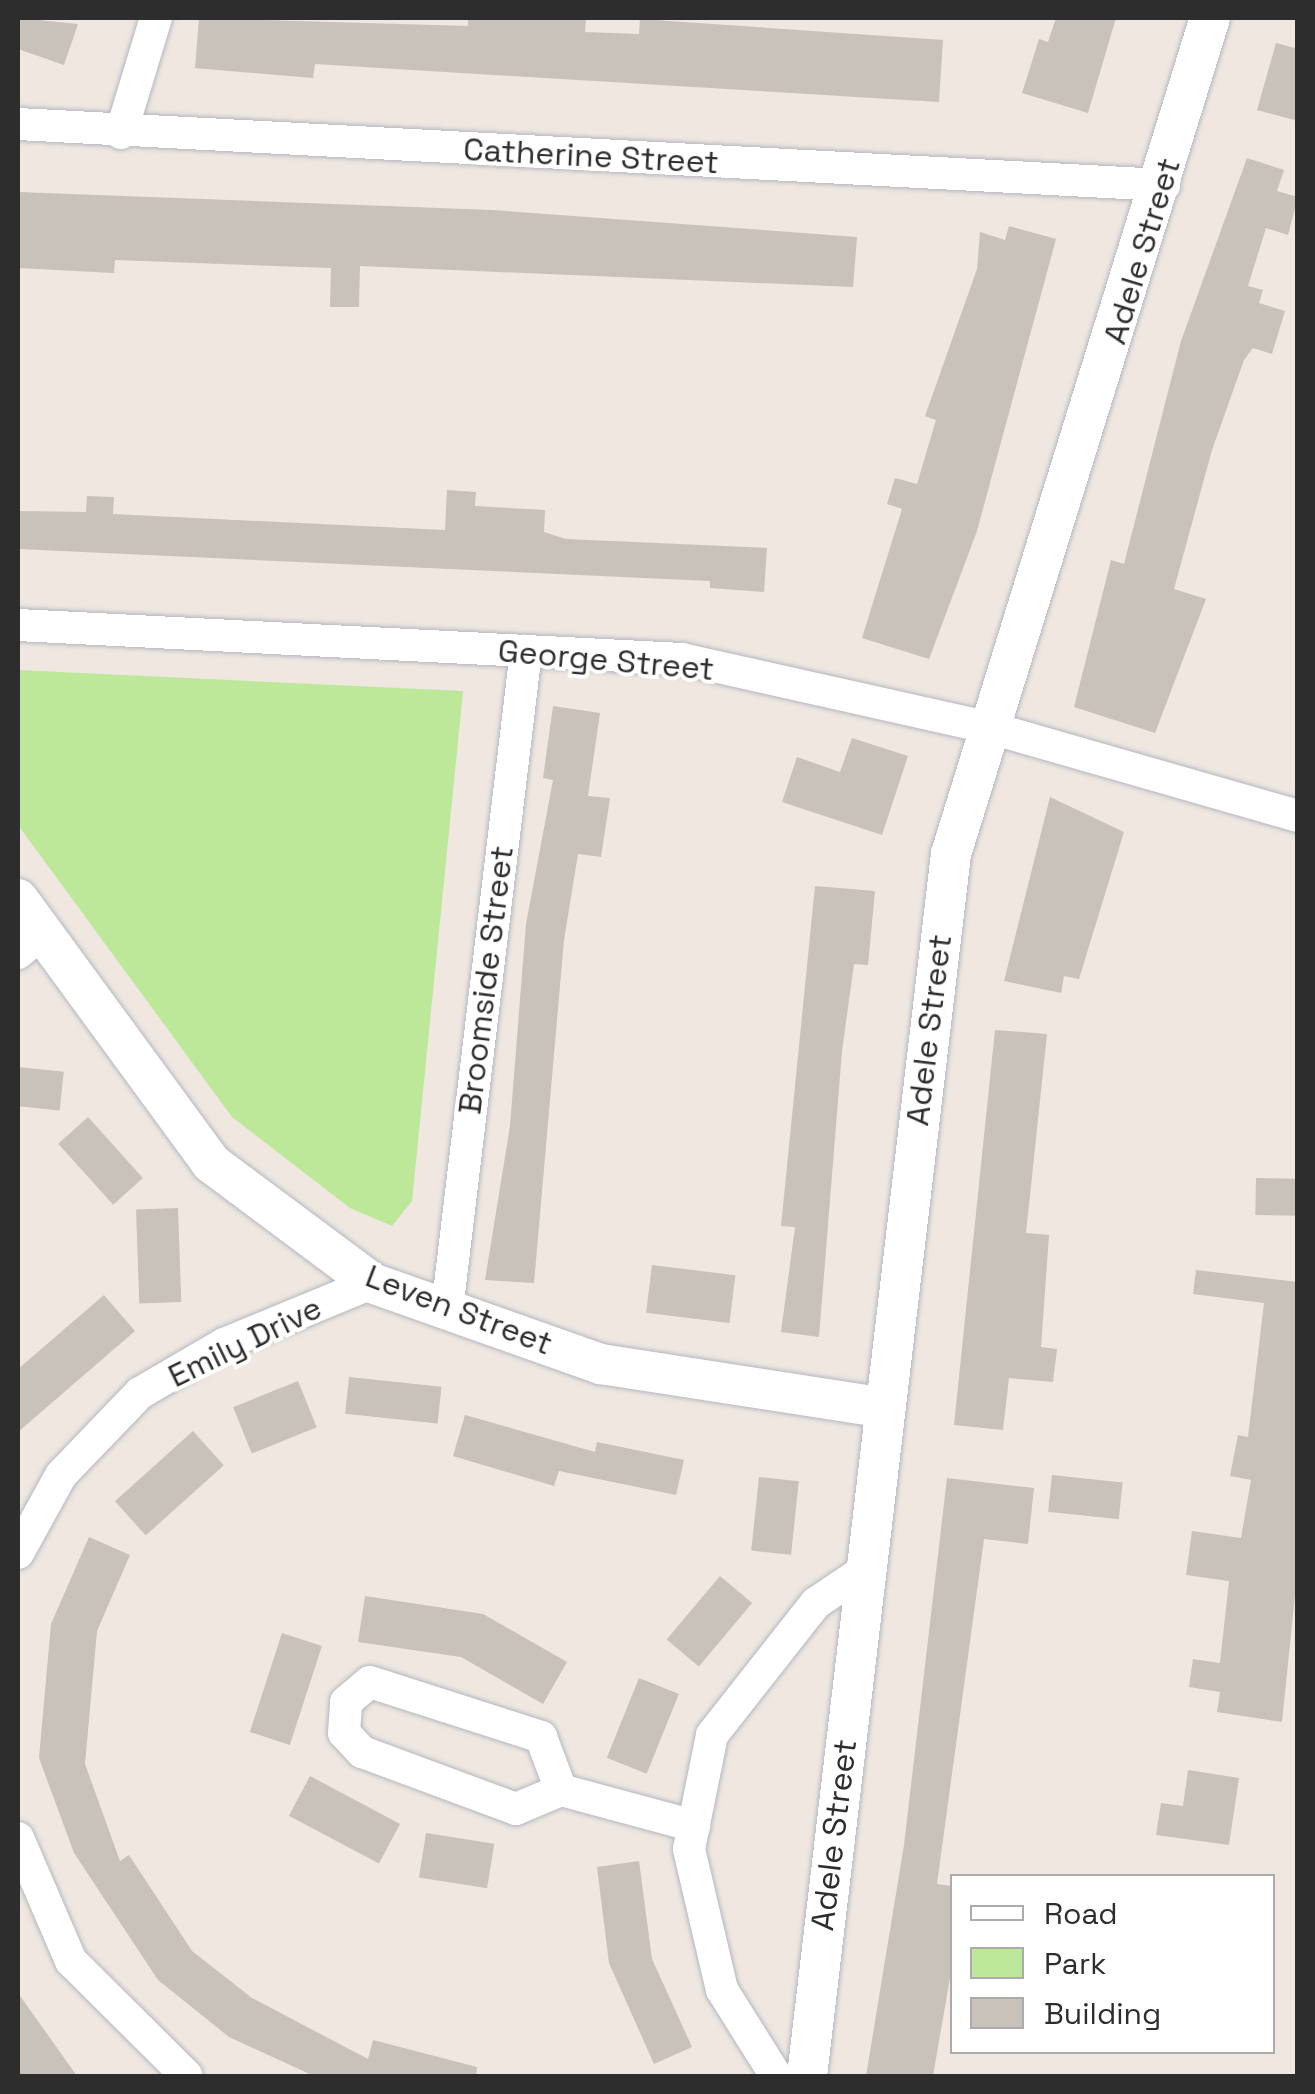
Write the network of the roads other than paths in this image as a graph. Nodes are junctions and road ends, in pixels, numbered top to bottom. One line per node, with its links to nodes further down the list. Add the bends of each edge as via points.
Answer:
1 (156, 18): 4 (street)
2 (1210, 18): 5 (street, Adele Street)
3 (18, 124): 4 (street, Catherine Street)
4 (121, 134): 5 (street, Catherine Street)
5 (1164, 184): 8 (street, Adele Street)
6 (18, 625): 7 (street, George Street)
7 (526, 651): 8 (street, George Street, via 682,660); 13 (street, Broomside Street)
8 (991, 728): 9 (street, George Street); 14 (street, Adele Street, via 950,854)
9 (1298, 816)
10 (18, 899): 11 (street, Leven Street)
11 (30, 943): 12 (street, Leven Street, via 211,1163)
12 (372, 1284): 13 (street, Leven Street); 15 (street, Emily Drive, via 224,1344 140,1394 61,1475)
13 (446, 1310): 14 (street, Leven Street, via 601,1364)
14 (884, 1408): 16 (street, Adele Street)
15 (18, 1553)
16 (865, 1570): 18 (street, via 790,1632 712,1736); 22 (street, Adele Street)
17 (561, 1790): 17 (street, via 516,1809 362,1752 344,1733 346,1702 370,1682 541,1736); 18 (street)
18 (694, 1826): 21 (street, via 689,1850 722,1990)
19 (18, 1838): 20 (street, via 71,1961)
20 (186, 2076)
21 (776, 2076)
22 (807, 2076)

